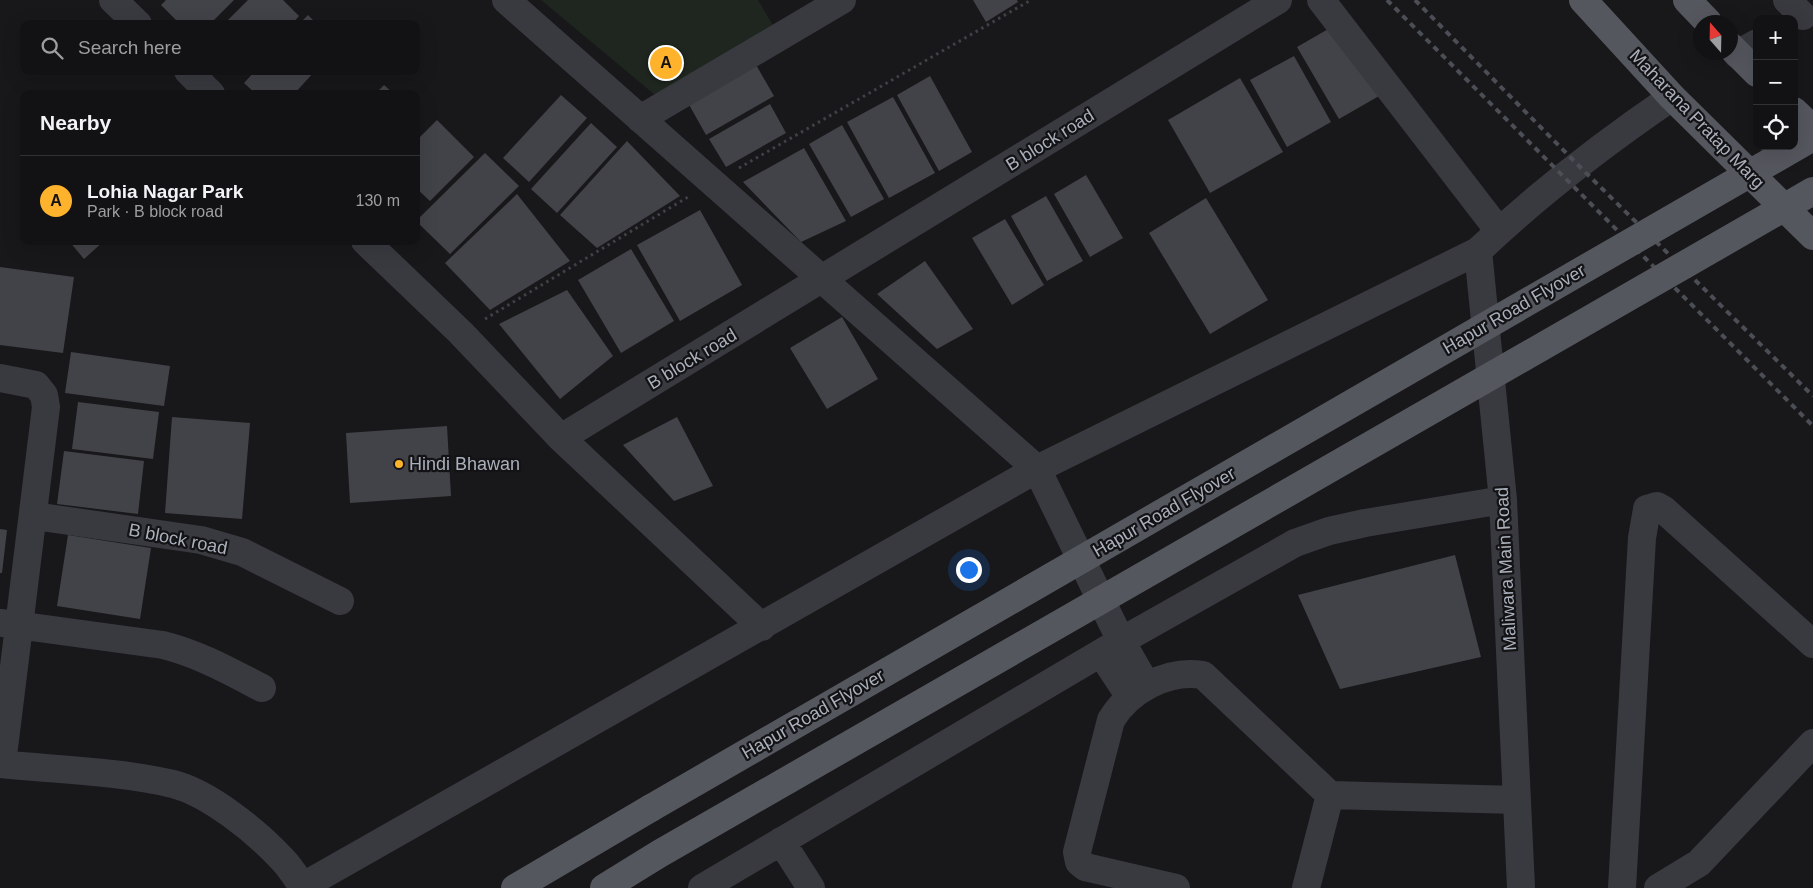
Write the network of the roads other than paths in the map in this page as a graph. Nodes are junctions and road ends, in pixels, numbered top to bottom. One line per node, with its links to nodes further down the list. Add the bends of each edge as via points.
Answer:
1 (114, 0): 10 (street)
2 (506, 0): 17 (street)
3 (842, 0): 8 (street)
4 (1278, 0): 25 (street, B block road)
5 (1321, 0): 21 (street)
6 (1583, 0): 15 (main road, Maharana Pratap Marg)
7 (1687, 0): 9 (main road)
8 (803, 10): 17 (street)
9 (1701, 15)
10 (134, 20)
11 (1742, 48): 12 (main road)
12 (1753, 66)
13 (192, 75): 14 (street)
14 (207, 90)
15 (1672, 97): 21 (street, via 1613,138); 22 (main road, Maharana Pratap Marg)
16 (1798, 115): 18 (main road)
17 (640, 119): 25 (street)
18 (1813, 129)
19 (1813, 137): 44 (main road, Hapur Road Flyover, bridge)
20 (1813, 191): 45 (main road, bridge)
21 (1499, 231): 24 (street)
22 (1813, 236)
23 (369, 245): 27 (street, via 461,333)
24 (1478, 251): 28 (street); 29 (street, Maliwara Main Road)
25 (822, 279): 27 (street, B block road); 28 (street)
26 (0, 378): 30 (street, via 36,385 44,396 46,407)
27 (561, 438): 33 (street)
28 (1037, 469): 33 (street); 35 (street)
29 (1503, 500): 35 (street, via 1365,523 1295,543); 41 (street, Maliwara Main Road)
30 (34, 516): 31 (street, B block road, via 201,540 260,559); 32 (street)
31 (340, 601)
32 (10, 624): 36 (street, via 184,650); 39 (street)
33 (762, 627): 43 (street)
34 (1813, 644): 51 (street, via 1664,510 1657,506 1647,509 1642,538)
35 (1111, 647): 37 (street); 42 (street)
36 (262, 688)
37 (1139, 692): 40 (street, via 1173,675 1203,675); 48 (street, via 1117,709 1111,720 1077,852 1078,862 1085,867)
38 (1813, 743): 52 (street, via 1700,863)
39 (1, 764): 43 (street, via 82,769 175,784 208,799 251,831 283,859)
40 (1330, 795): 41 (street); 49 (street)
41 (1517, 800): 50 (street, Maliwara Main Road)
42 (781, 841): 46 (street); 47 (street)
43 (301, 887)
44 (515, 888)
45 (604, 888)
46 (702, 888)
47 (811, 888)
48 (1176, 888)
49 (1306, 888)
50 (1521, 888)
51 (1622, 888)
52 (1658, 888)

